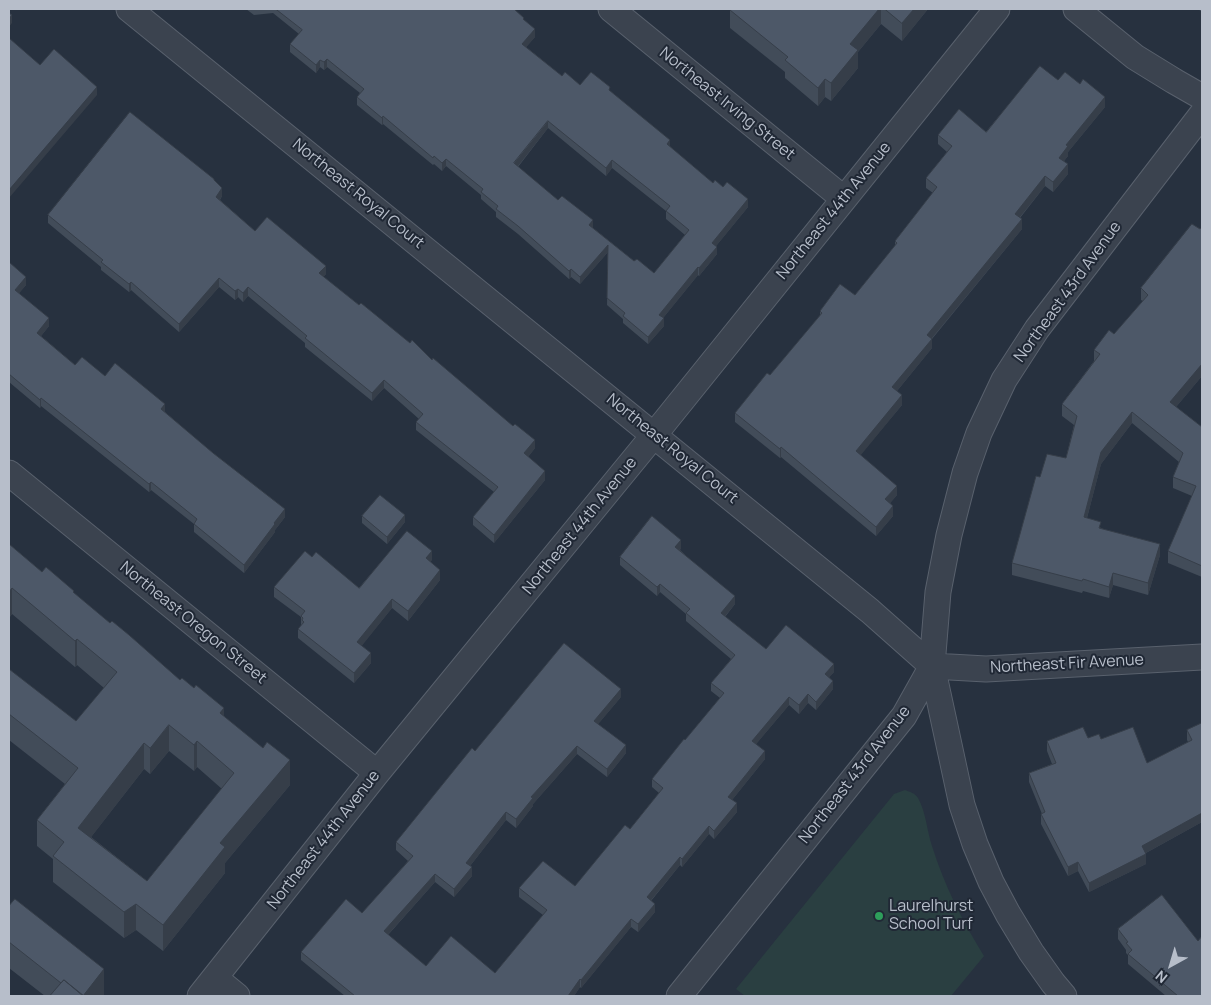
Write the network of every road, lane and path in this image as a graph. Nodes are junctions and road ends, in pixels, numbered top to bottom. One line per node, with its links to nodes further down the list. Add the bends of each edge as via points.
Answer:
1 (129, 9): 8 (street, Northeast Royal Court)
2 (610, 9): 7 (street, Northeast Irving Street)
3 (997, 9): 7 (street, Northeast 44th Avenue)
4 (1076, 9): 5 (street, via 1135,57)
5 (1202, 97)
6 (1202, 114): 11 (street, Northeast 43rd Avenue, via 1037,329 1004,380 979,433 958,499 938,592)
7 (844, 199): 8 (street, Northeast 44th Avenue)
8 (654, 435): 11 (street, Northeast Royal Court, via 870,611); 12 (street, Northeast 44th Avenue)
9 (9, 474): 12 (street, Northeast Oregon Street)
10 (1202, 657): 11 (street, Northeast Fir Avenue, via 986,669)
11 (932, 666): 15 (street, Northeast 43rd Avenue, via 904,716); 16 (street, via 962,805 975,844 1008,914)
12 (377, 773): 13 (street, Northeast 44th Avenue)
13 (208, 987): 14 (street)
14 (237, 996)
15 (680, 996)
16 (1064, 996)

